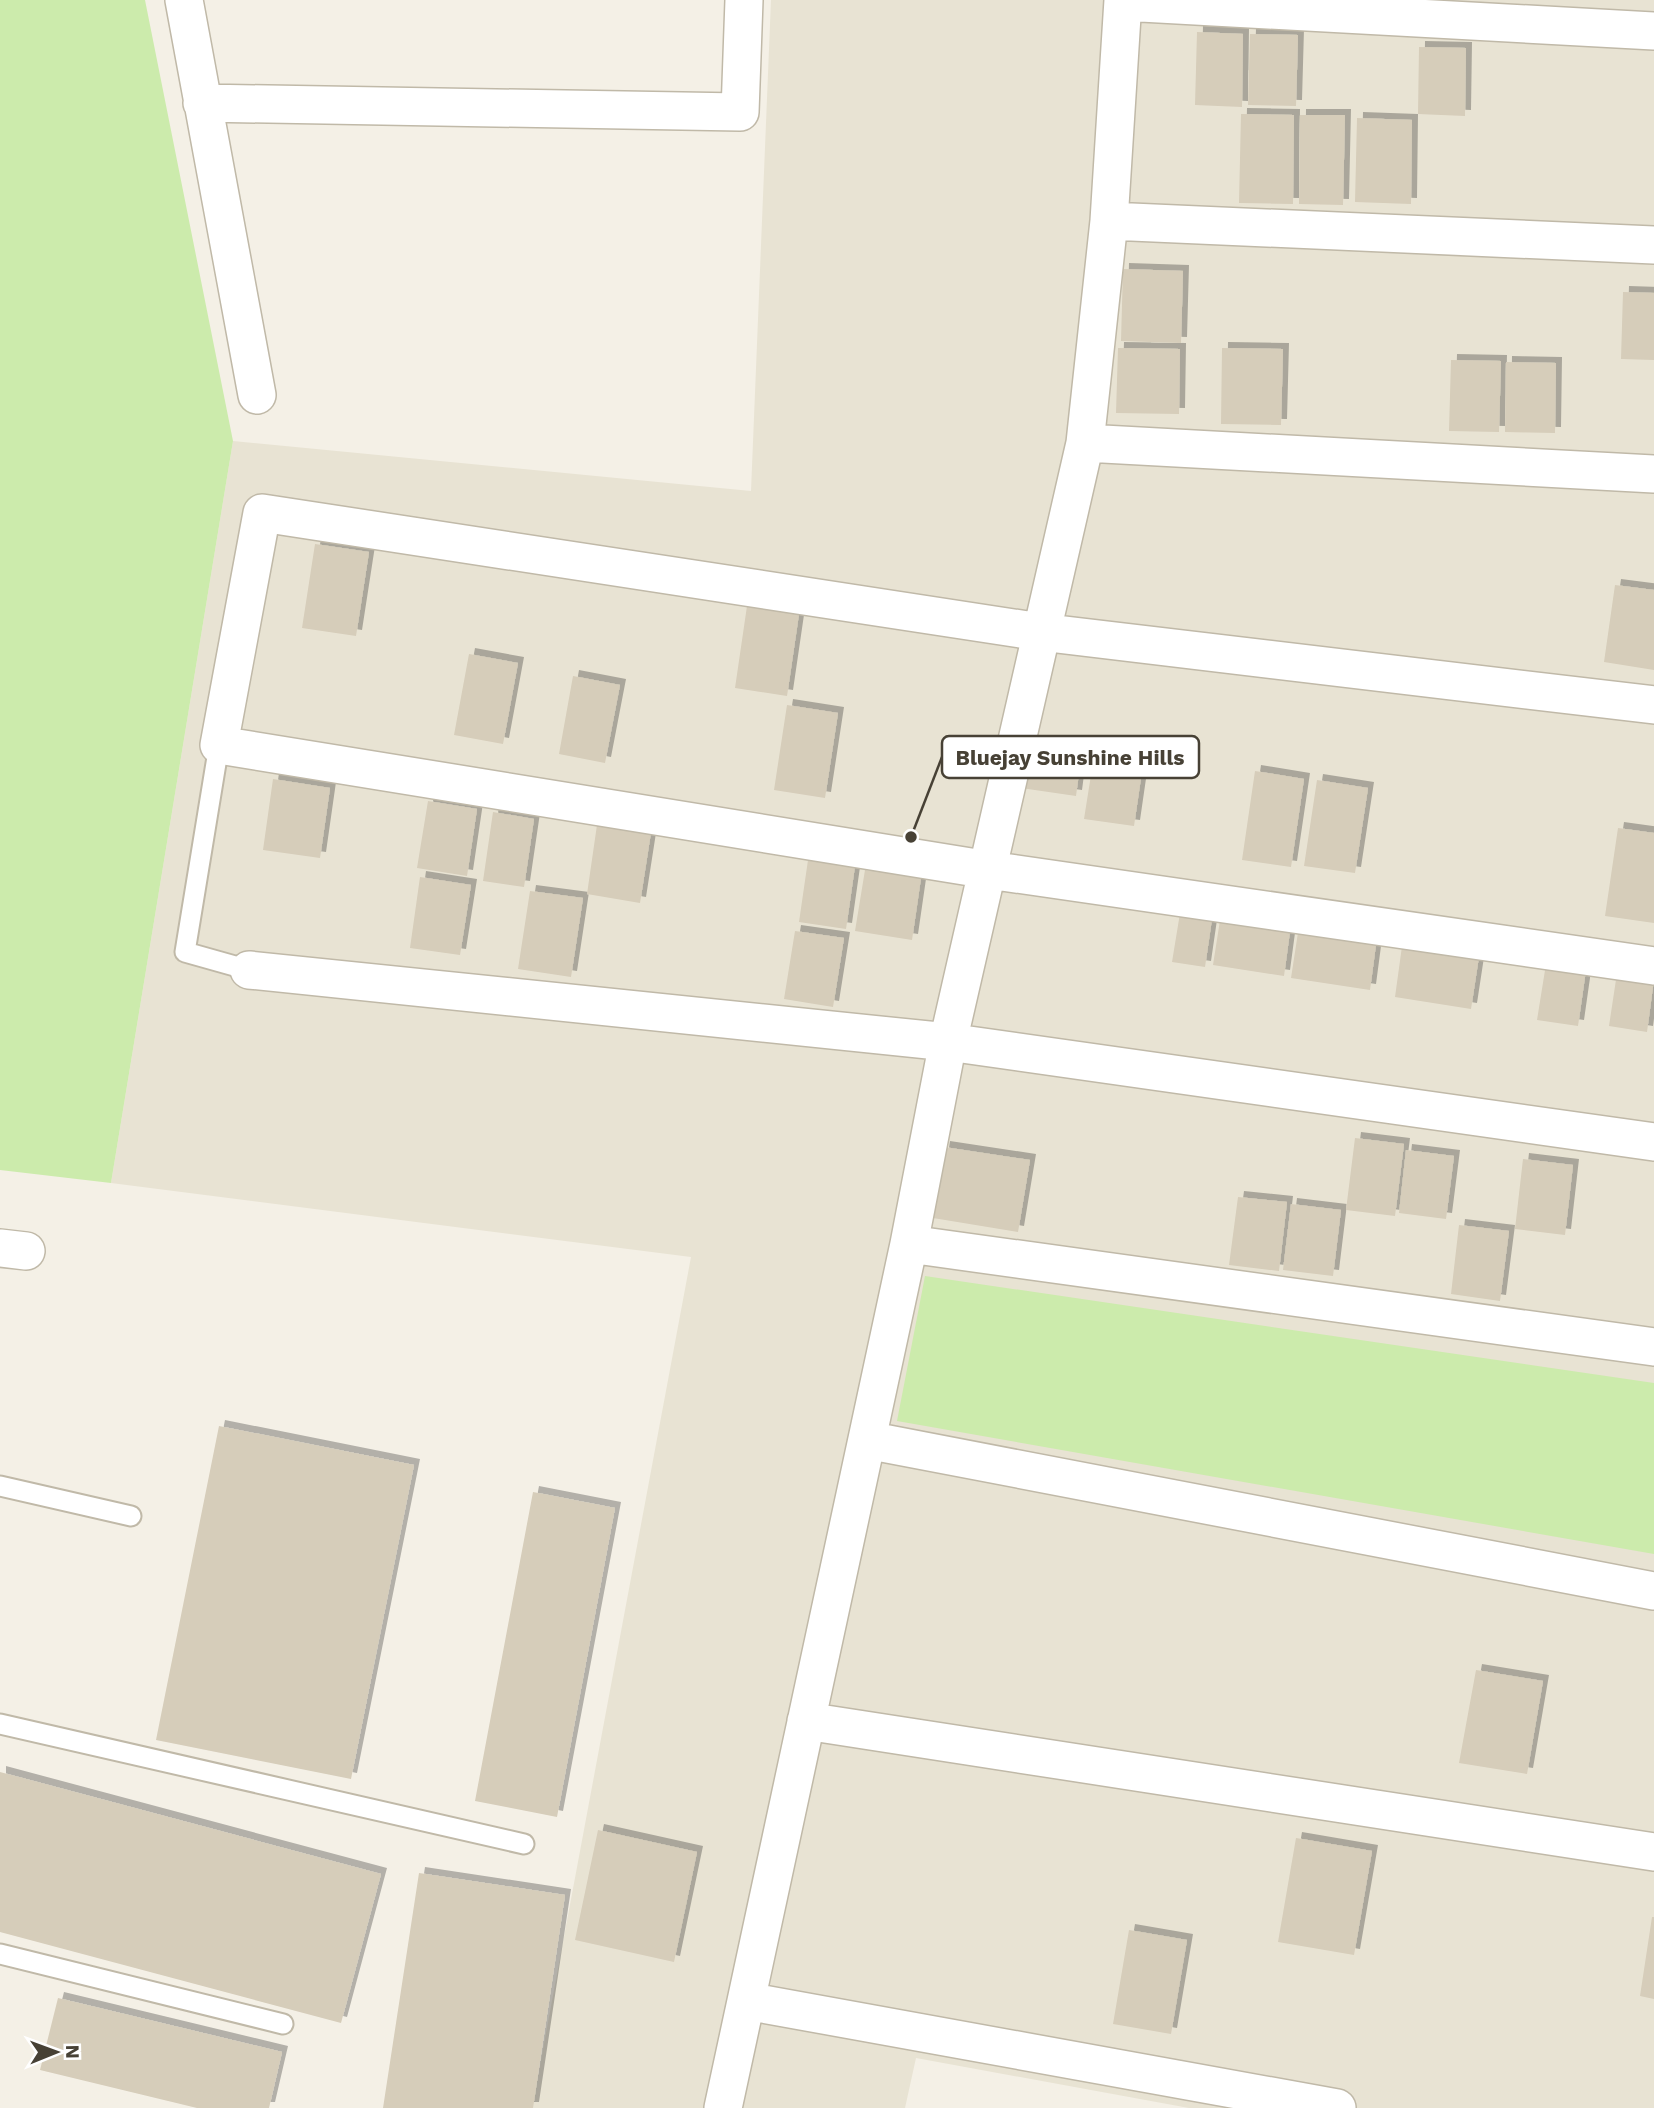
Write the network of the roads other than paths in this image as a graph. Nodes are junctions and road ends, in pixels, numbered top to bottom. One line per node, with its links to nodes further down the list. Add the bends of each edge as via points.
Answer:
1 (184, 0): 5 (street)
2 (744, 0): 5 (street, via 740,112)
3 (1123, 1): 4 (street); 6 (street)
4 (1654, 31)
5 (202, 103): 8 (street)
6 (1109, 220): 7 (street); 9 (street)
7 (1654, 244)
8 (257, 395)
9 (1085, 443): 10 (street); 11 (street)
10 (1654, 474)
11 (1040, 632): 12 (street); 13 (street, via 262,513); 14 (street)
12 (1654, 705)
13 (219, 745): 14 (street); 16 (lane, via 186,952)
14 (989, 870): 15 (street); 17 (street)
15 (1654, 966)
16 (249, 970): 17 (street)
17 (948, 1042): 18 (street); 19 (street)
18 (1654, 1142)
19 (909, 1244): 20 (street); 21 (street)
20 (1654, 1347)
21 (867, 1440): 24 (street); 25 (street)
22 (0, 1486): 23 (lane)
23 (131, 1516)
24 (1654, 1591)
25 (806, 1721): 28 (street); 30 (street)
26 (0, 1724): 27 (lane)
27 (524, 1844)
28 (1654, 1852)
29 (0, 1954): 31 (lane)
30 (746, 2001): 32 (street); 33 (street)
31 (283, 2024)
32 (723, 2108)
33 (1337, 2108)

